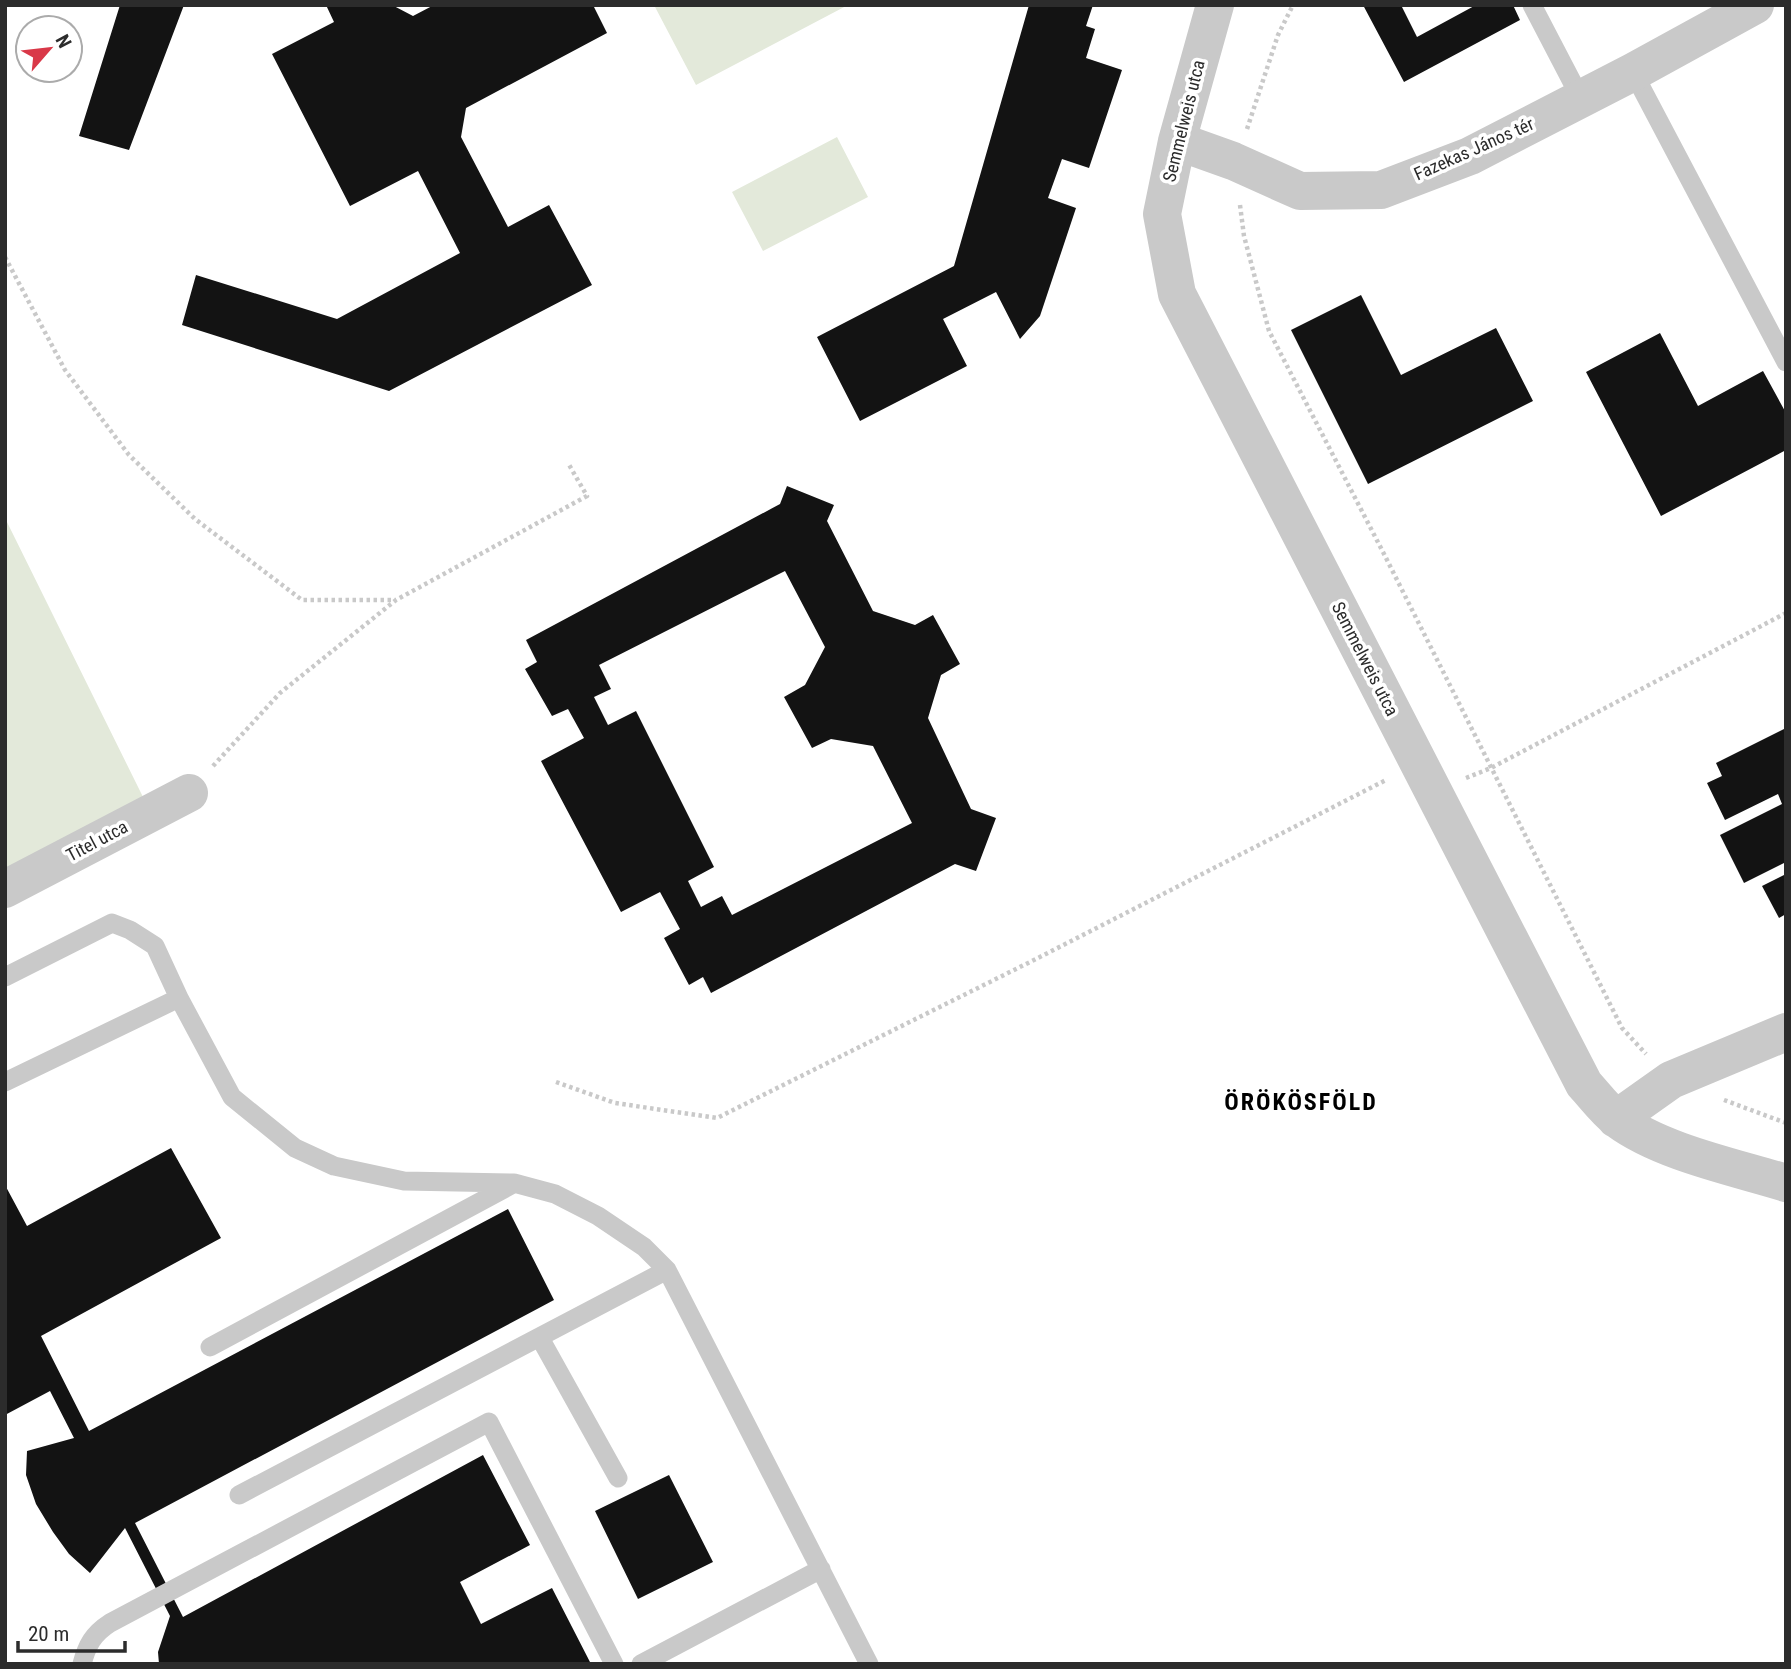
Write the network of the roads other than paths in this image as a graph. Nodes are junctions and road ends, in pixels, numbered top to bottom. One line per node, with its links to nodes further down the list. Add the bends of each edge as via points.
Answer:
1 (1215, 5): 6 (street, Semmelweis utca)
2 (1532, 5): 5 (lane)
3 (1755, 5): 4 (street, Fazekas János tér)
4 (1633, 72): 5 (street, Fazekas János tér); 7 (lane)
5 (1581, 99): 6 (street, Fazekas János tér, via 1470,156 1381,190 1300,191)
6 (1177, 141): 14 (street, Semmelweis utca, via 1162,214 1177,294 1584,1084)
7 (1786, 362)
8 (190, 793): 9 (street, Titel utca)
9 (5, 889)
10 (5, 977): 11 (lane, via 112,923 155,946)
11 (179, 998): 13 (lane); 15 (lane, via 232,1097 295,1148 334,1167 404,1181)
12 (1786, 1032): 14 (street, via 1671,1080)
13 (5, 1082)
14 (1616, 1119): 16 (street, Semmelweis utca, via 1684,1152)
15 (514, 1183): 17 (lane, via 555,1194 598,1216 644,1247); 19 (lane)
16 (1786, 1183)
17 (667, 1270): 18 (lane); 22 (lane)
18 (540, 1338): 20 (lane); 21 (lane)
19 (210, 1347)
20 (618, 1478)
21 (239, 1495)
22 (821, 1569): 25 (lane); 26 (lane)
23 (82, 1664): 24 (lane, via 91,1639 110,1623 489,1422)
24 (614, 1664)
25 (640, 1664)
26 (869, 1664)

